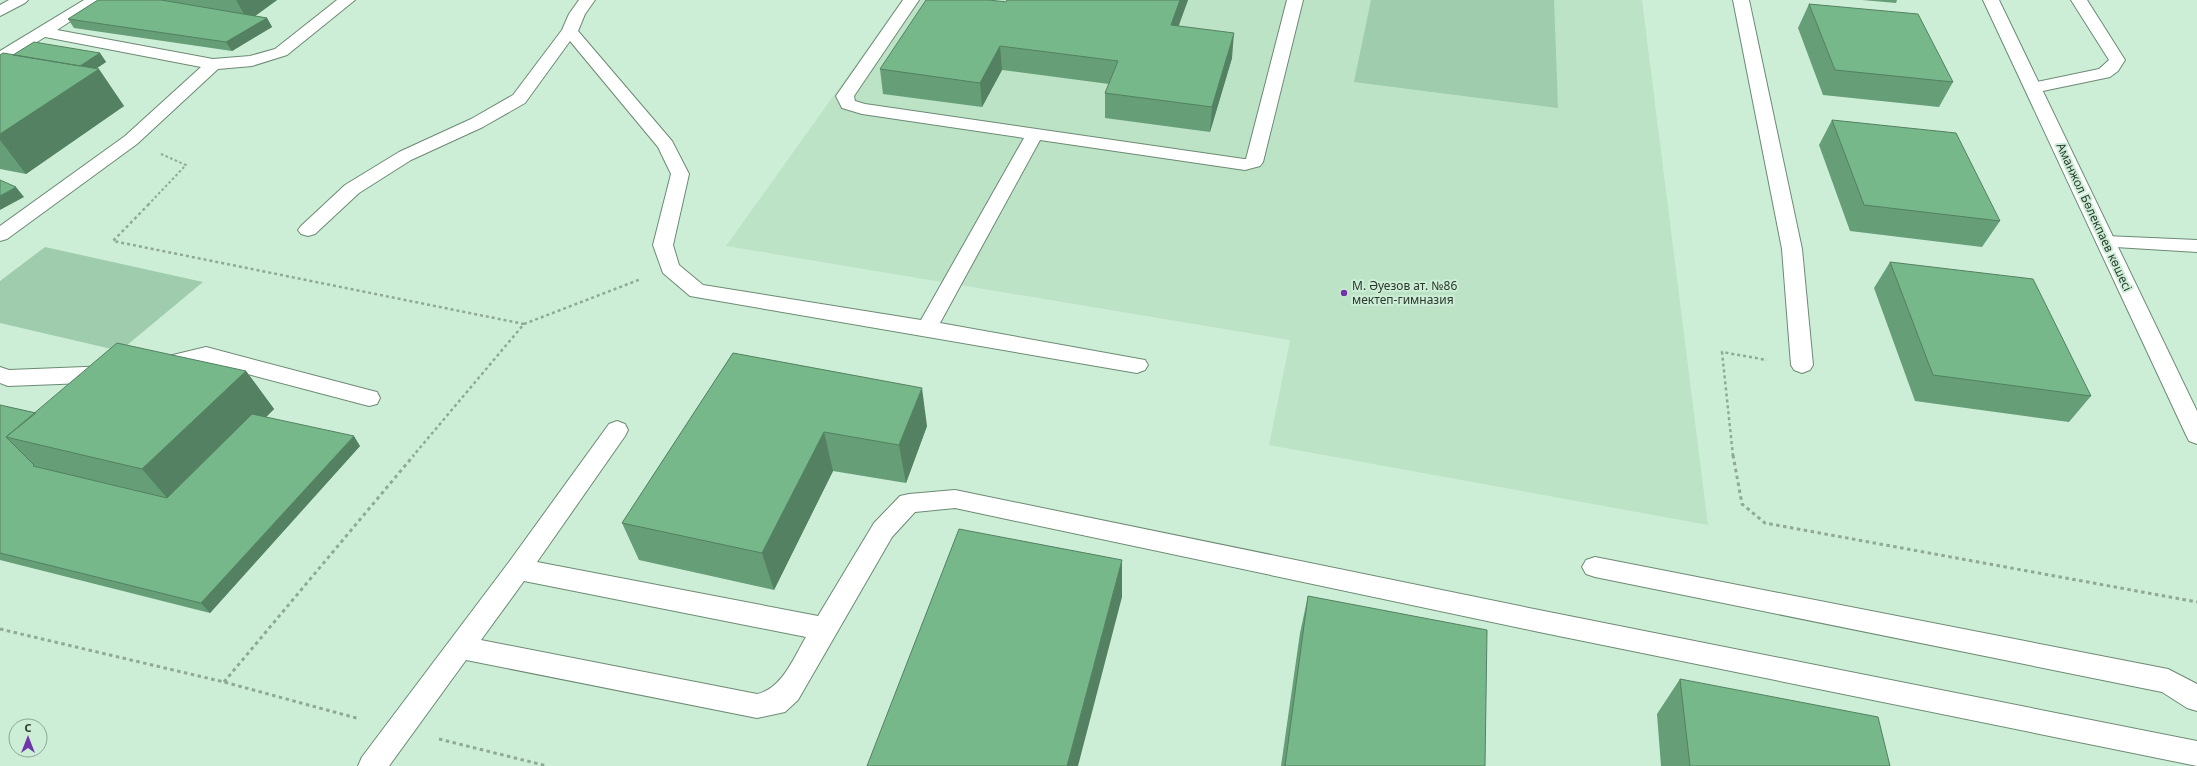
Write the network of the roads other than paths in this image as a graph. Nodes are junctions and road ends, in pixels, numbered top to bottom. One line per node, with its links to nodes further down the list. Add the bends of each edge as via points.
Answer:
1 (20, 0): 10 (street)
2 (95, 0): 12 (street)
3 (347, 0): 14 (street, via 281,52 252,61)
4 (587, 0): 11 (street, via 577,14)
5 (911, 0): 16 (street, via 845,96 848,104 862,109)
6 (1295, 0): 16 (street, via 1254,162 1251,164)
7 (1741, 0): 23 (street, via 1792,249)
8 (1991, 0): 15 (street, Аманжол Бөлекпаев көшесі)
9 (2079, 0): 15 (street, via 2117,60 2104,73)
10 (0, 11)
11 (570, 31): 17 (street, via 519,99 477,123 405,156 352,189); 21 (street, via 666,145 680,174 663,245 670,268 697,292)
12 (43, 32): 13 (street); 14 (street)
13 (0, 58)
14 (213, 64): 18 (street, via 131,140)
15 (2033, 88): 19 (street, Аманжол Бөлекпаев көшесі)
16 (1034, 135): 21 (street)
17 (308, 230)
18 (0, 235)
19 (2106, 242): 20 (street); 27 (street, Аманжол Бөлекпаев көшесі)
20 (2197, 246)
21 (927, 328): 22 (street)
22 (1137, 365)
23 (1802, 365)
24 (0, 375): 25 (street, via 8,378 118,374 206,355)
25 (369, 398)
26 (617, 430): 29 (street)
27 (2197, 435)
28 (1594, 566): 32 (street, via 2168,681)
29 (518, 569): 30 (street); 31 (street)
30 (825, 629): 31 (street, via 788,691 775,703 757,706); 33 (street, via 883,530 909,503 955,499 1539,621)
31 (459, 647): 34 (street)
32 (2197, 699)
33 (2197, 754)
34 (372, 766)

